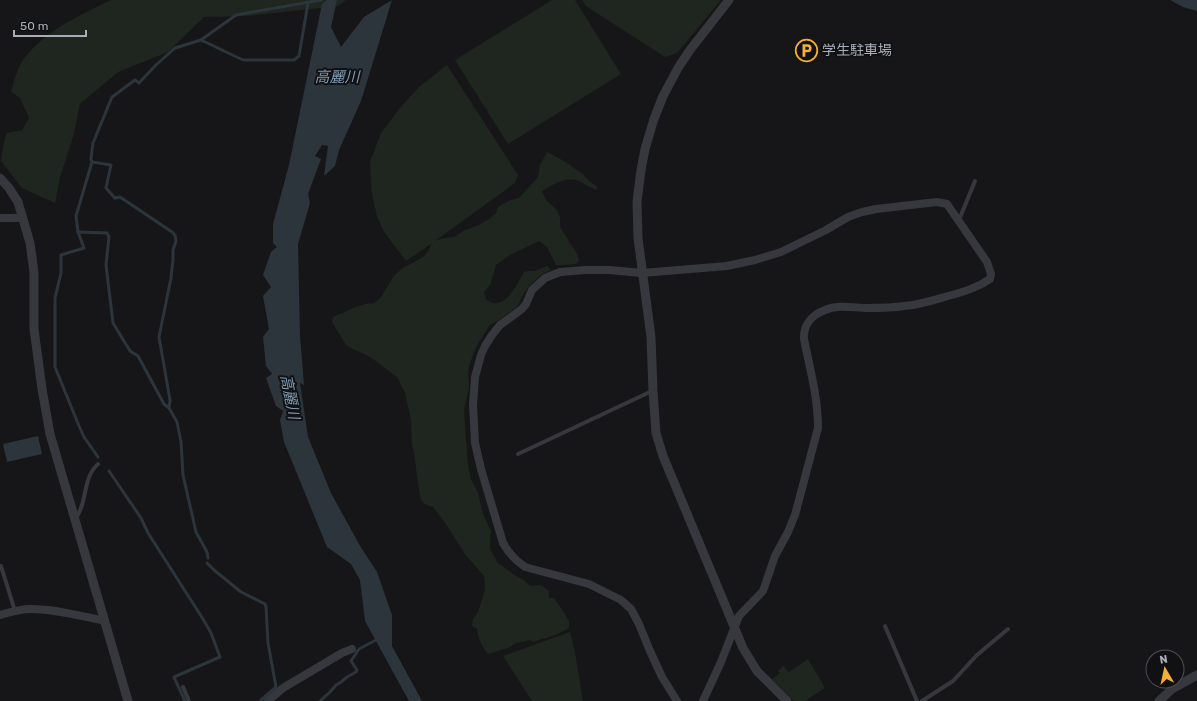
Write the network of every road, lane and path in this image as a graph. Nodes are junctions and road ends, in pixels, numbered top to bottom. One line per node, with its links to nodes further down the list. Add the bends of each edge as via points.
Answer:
1 (729, 0): 7 (street, via 678,68 654,119 645,149 637,202)
2 (0, 178): 5 (street, via 18,202)
3 (975, 181): 6 (lane)
4 (0, 218): 5 (street)
5 (22, 218): 11 (street, via 34,267 34,329 42,390 50,434)
6 (958, 220): 7 (street, via 947,204 937,202 876,209 848,217 781,252 755,260 727,266); 16 (street, via 987,262 990,279 972,289 918,304 826,309 806,324 804,339 815,391 818,428 795,515 775,556 763,591 739,616)
7 (642, 273): 8 (street, via 651,337); 25 (street, via 609,270 560,272 545,278 532,290 522,309 500,326 481,355 475,377 473,405 475,443 503,543 509,554 525,566 589,584 626,604 640,624 656,664)
8 (653, 391): 9 (lane); 16 (street, via 656,433 663,456)
9 (518, 454)
10 (98, 464): 11 (lane, via 88,478 82,506)
11 (75, 520): 15 (street)
12 (1, 566): 13 (lane)
13 (15, 611): 14 (street); 15 (street, via 30,609 59,612)
14 (0, 615)
15 (105, 621): 22 (street)
16 (734, 626): 26 (street); 27 (street, via 757,671)
17 (885, 626): 28 (lane)
18 (1008, 629): 29 (lane, via 976,655 953,681)
19 (352, 649): 24 (street, via 283,688)
20 (1197, 675): 30 (street, via 1172,689)
21 (183, 687): 23 (lane)
22 (128, 701)
23 (189, 701)
24 (268, 701)
25 (677, 701)
26 (703, 701)
27 (787, 701)
28 (917, 701)
29 (922, 701)
30 (1159, 701)

